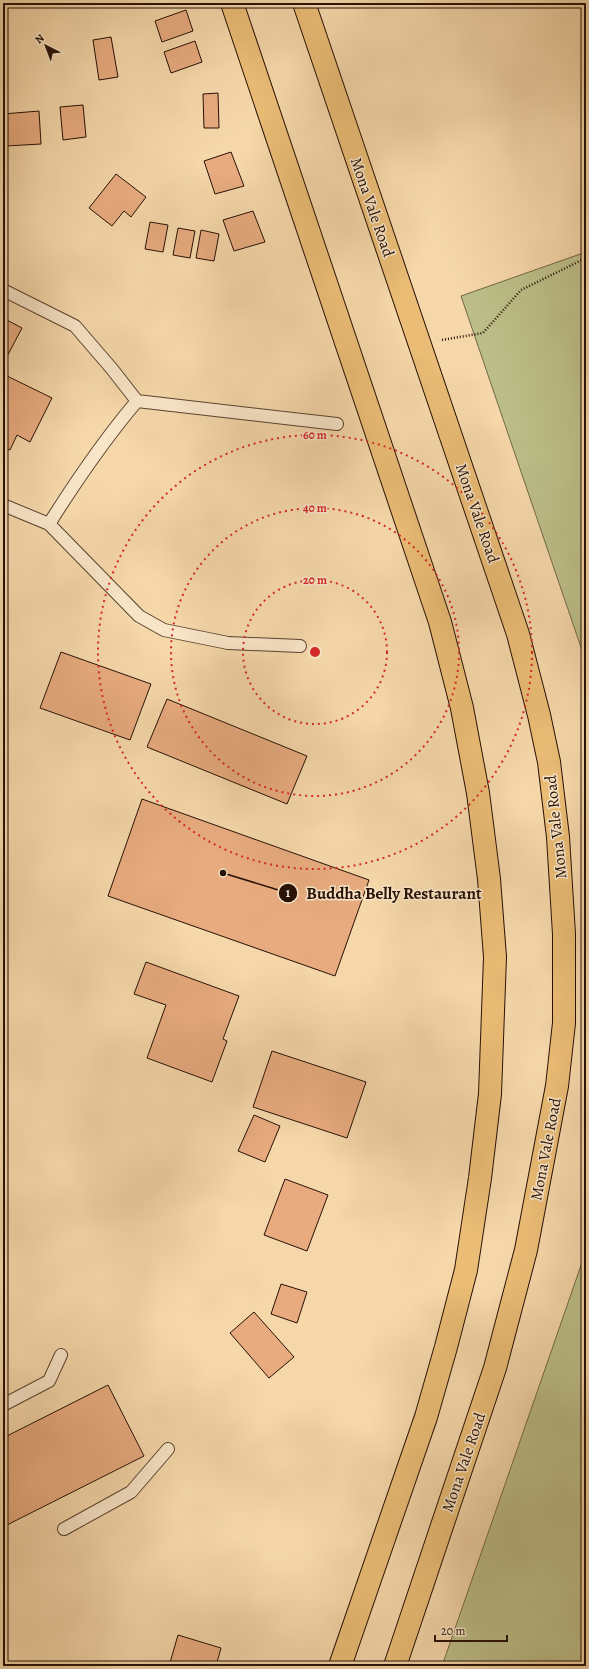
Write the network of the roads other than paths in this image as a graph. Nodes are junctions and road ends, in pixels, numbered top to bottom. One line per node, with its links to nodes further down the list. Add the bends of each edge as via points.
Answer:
1 (232, 3): 13 (highway, via 440,622 462,708 478,793 489,879 495,957 490,1094 466,1270 426,1417)
2 (304, 3): 14 (highway, Mona Vale Road, via 518,634 548,762 558,837 564,934 564,1023 557,1086 526,1250 495,1368)
3 (3, 290): 4 (lane, via 75,326)
4 (137, 401): 5 (lane); 7 (lane, via 109,434)
5 (337, 424)
6 (3, 505): 7 (lane)
7 (49, 524): 8 (lane, via 139,616 164,630 228,643)
8 (300, 646)
9 (61, 1355): 10 (lane, via 49,1381)
10 (3, 1405)
11 (168, 1448): 12 (lane, via 131,1492)
12 (64, 1529)
13 (340, 1666)
14 (395, 1666)

